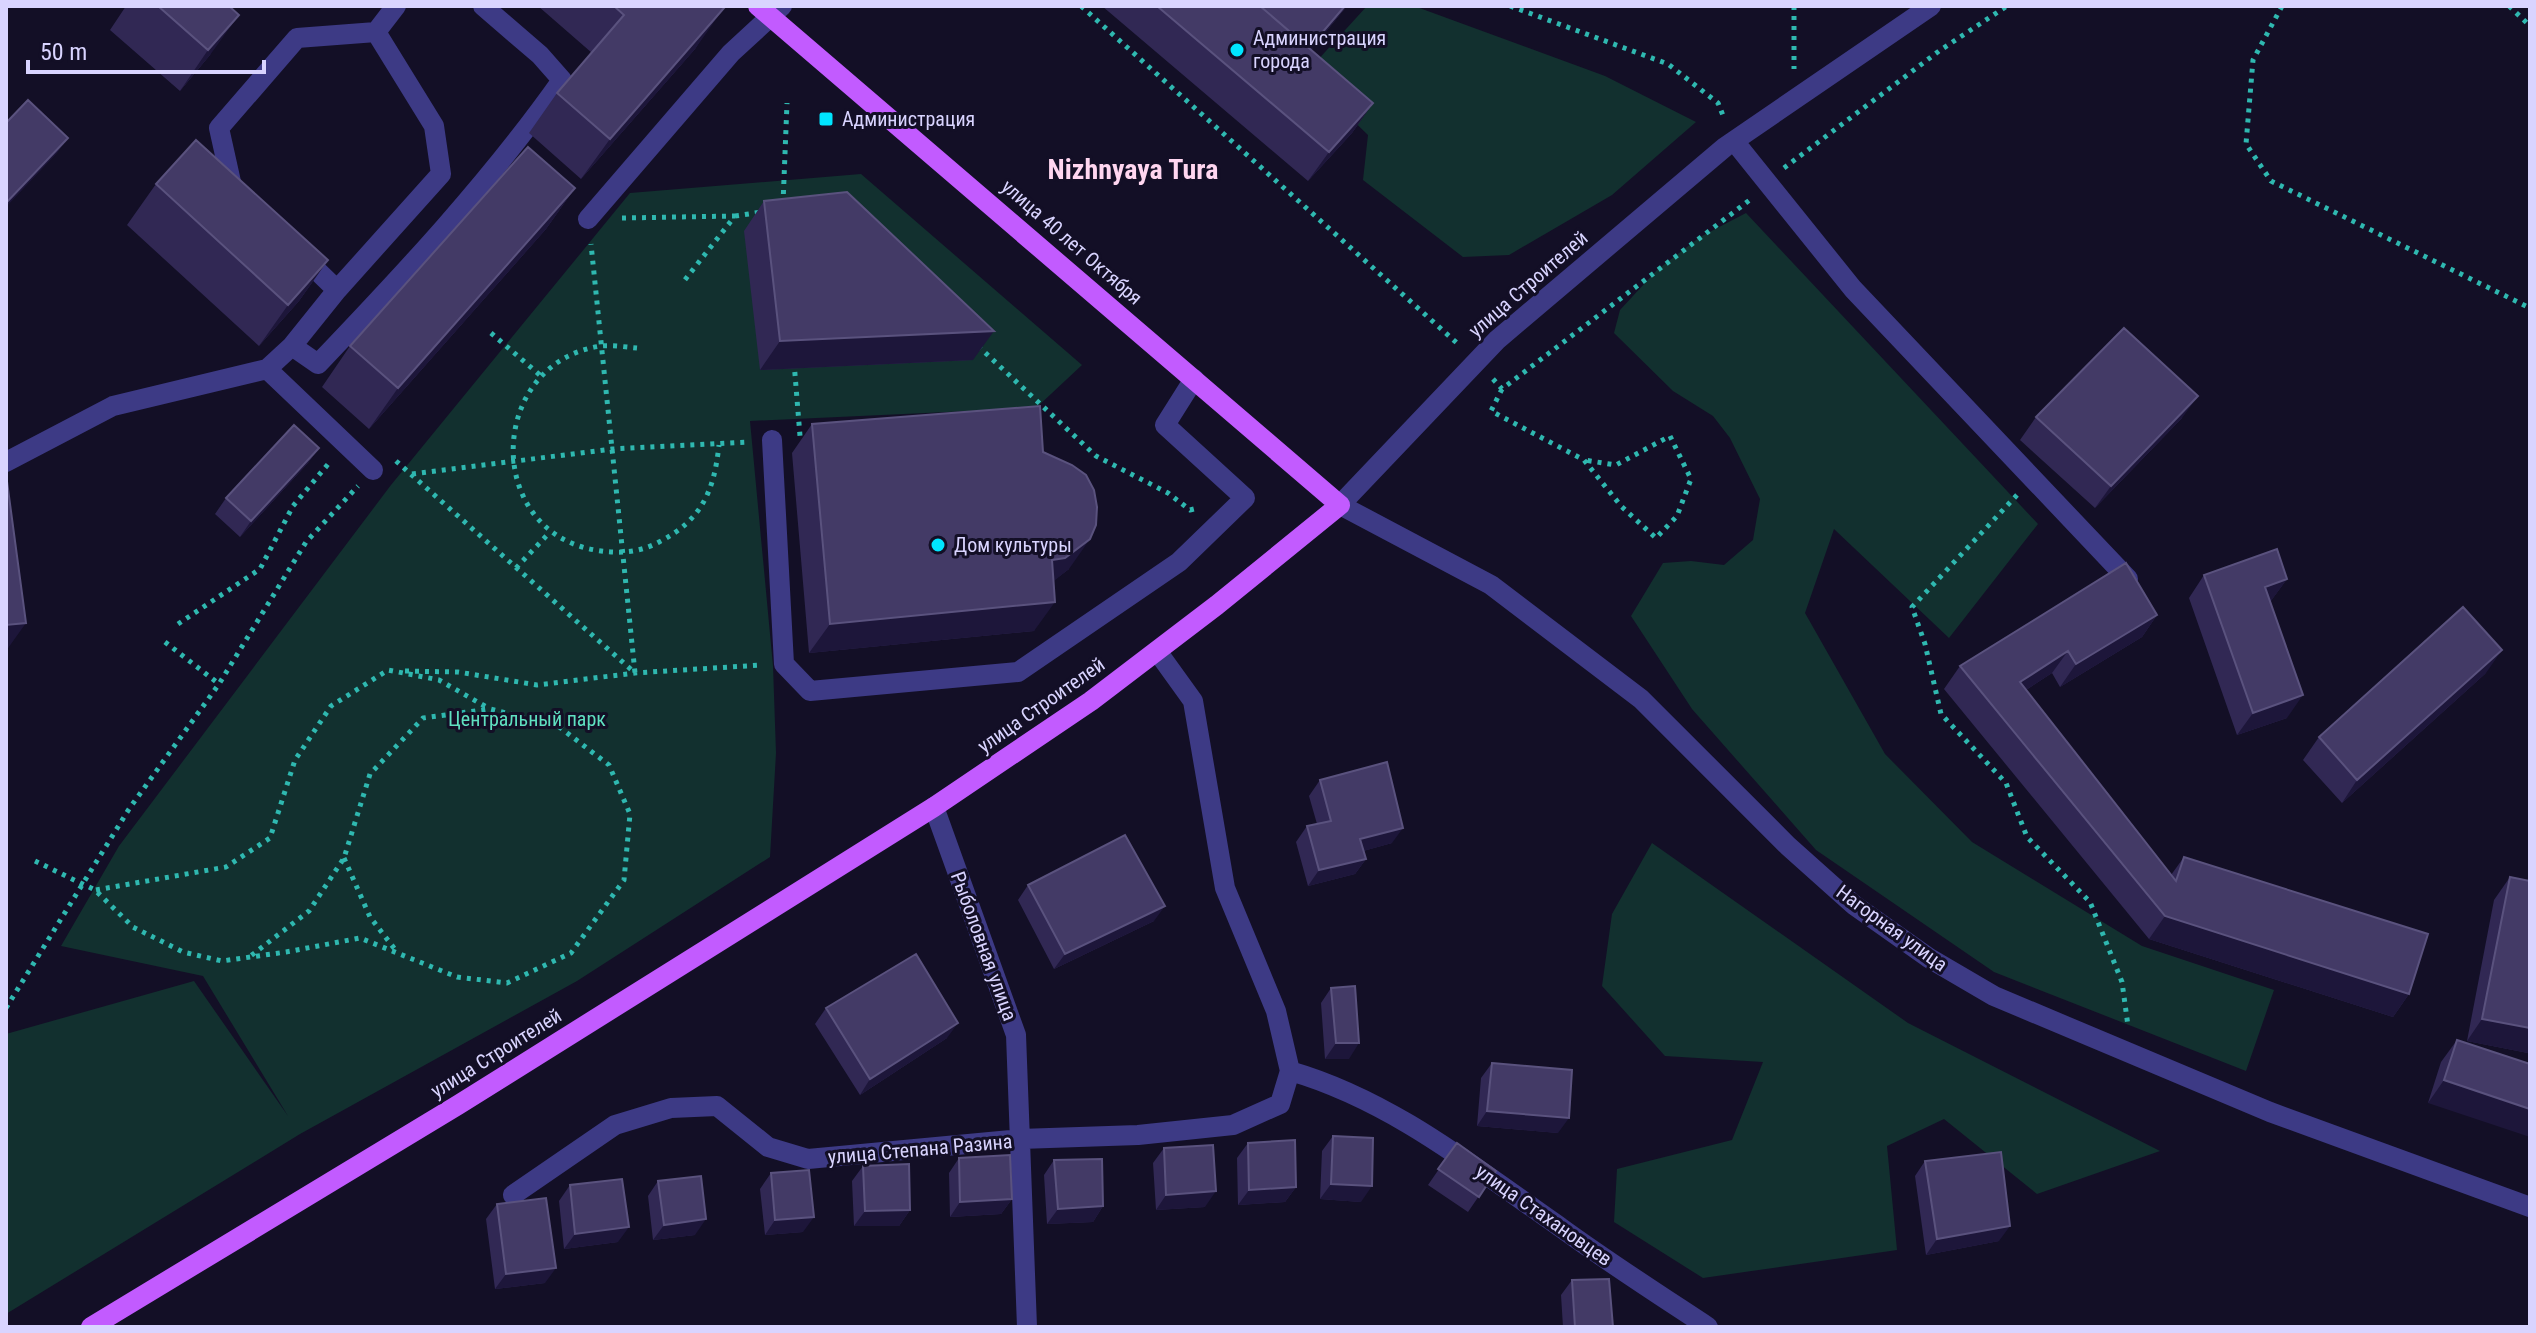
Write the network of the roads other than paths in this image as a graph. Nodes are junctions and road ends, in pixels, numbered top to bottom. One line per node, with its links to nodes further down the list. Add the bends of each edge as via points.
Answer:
1 (396, 6): 5 (street)
2 (483, 6): 11 (street, via 562,80 524,133 318,364)
3 (1931, 6): 6 (street, улица Строителей)
4 (771, 10): 8 (street); 13 (main road, улица 40 лет Октября)
5 (376, 32): 7 (street, via 297,38 219,128 230,188); 10 (street, via 434,126 441,174)
6 (1734, 141): 17 (street, улица Строителей, via 1497,340); 18 (street, via 1853,289)
7 (252, 209)
8 (588, 219)
9 (284, 239): 10 (street)
10 (337, 290): 11 (street)
11 (292, 346): 12 (street)
12 (267, 369): 15 (street, via 113,406); 16 (street)
13 (1194, 379): 14 (street, via 1165,425 1245,498 1179,562 1018,672 810,691 784,664); 17 (main road, улица 40 лет Октября)
14 (772, 440)
15 (6, 462)
16 (373, 470)
17 (1340, 505): 19 (main road, улица Строителей); 24 (street, Нагорная улица, via 1491,585 1628,689 1788,846 1843,895 1929,958 1994,996 2132,1055 2270,1112)
18 (2128, 579)
19 (1157, 651): 20 (main road, улица Строителей); 21 (street, via 1193,701 1225,888 1276,1011)
20 (934, 807): 22 (street, Рыболовная улица, via 1016,1035); 25 (main road, улица Строителей)
21 (1290, 1071): 22 (street, улица Степана Разина, via 1280,1104 1233,1125); 27 (street, улица Стахановцев, via 1330,1083 1443,1144)
22 (1020, 1139): 23 (street, улица Степана Разина, via 808,1159 768,1147 717,1106 671,1108 615,1125); 26 (street, Рыболовная улица)
23 (513, 1195)
24 (2530, 1207)
25 (91, 1327)
26 (1027, 1327)
27 (1708, 1327)

